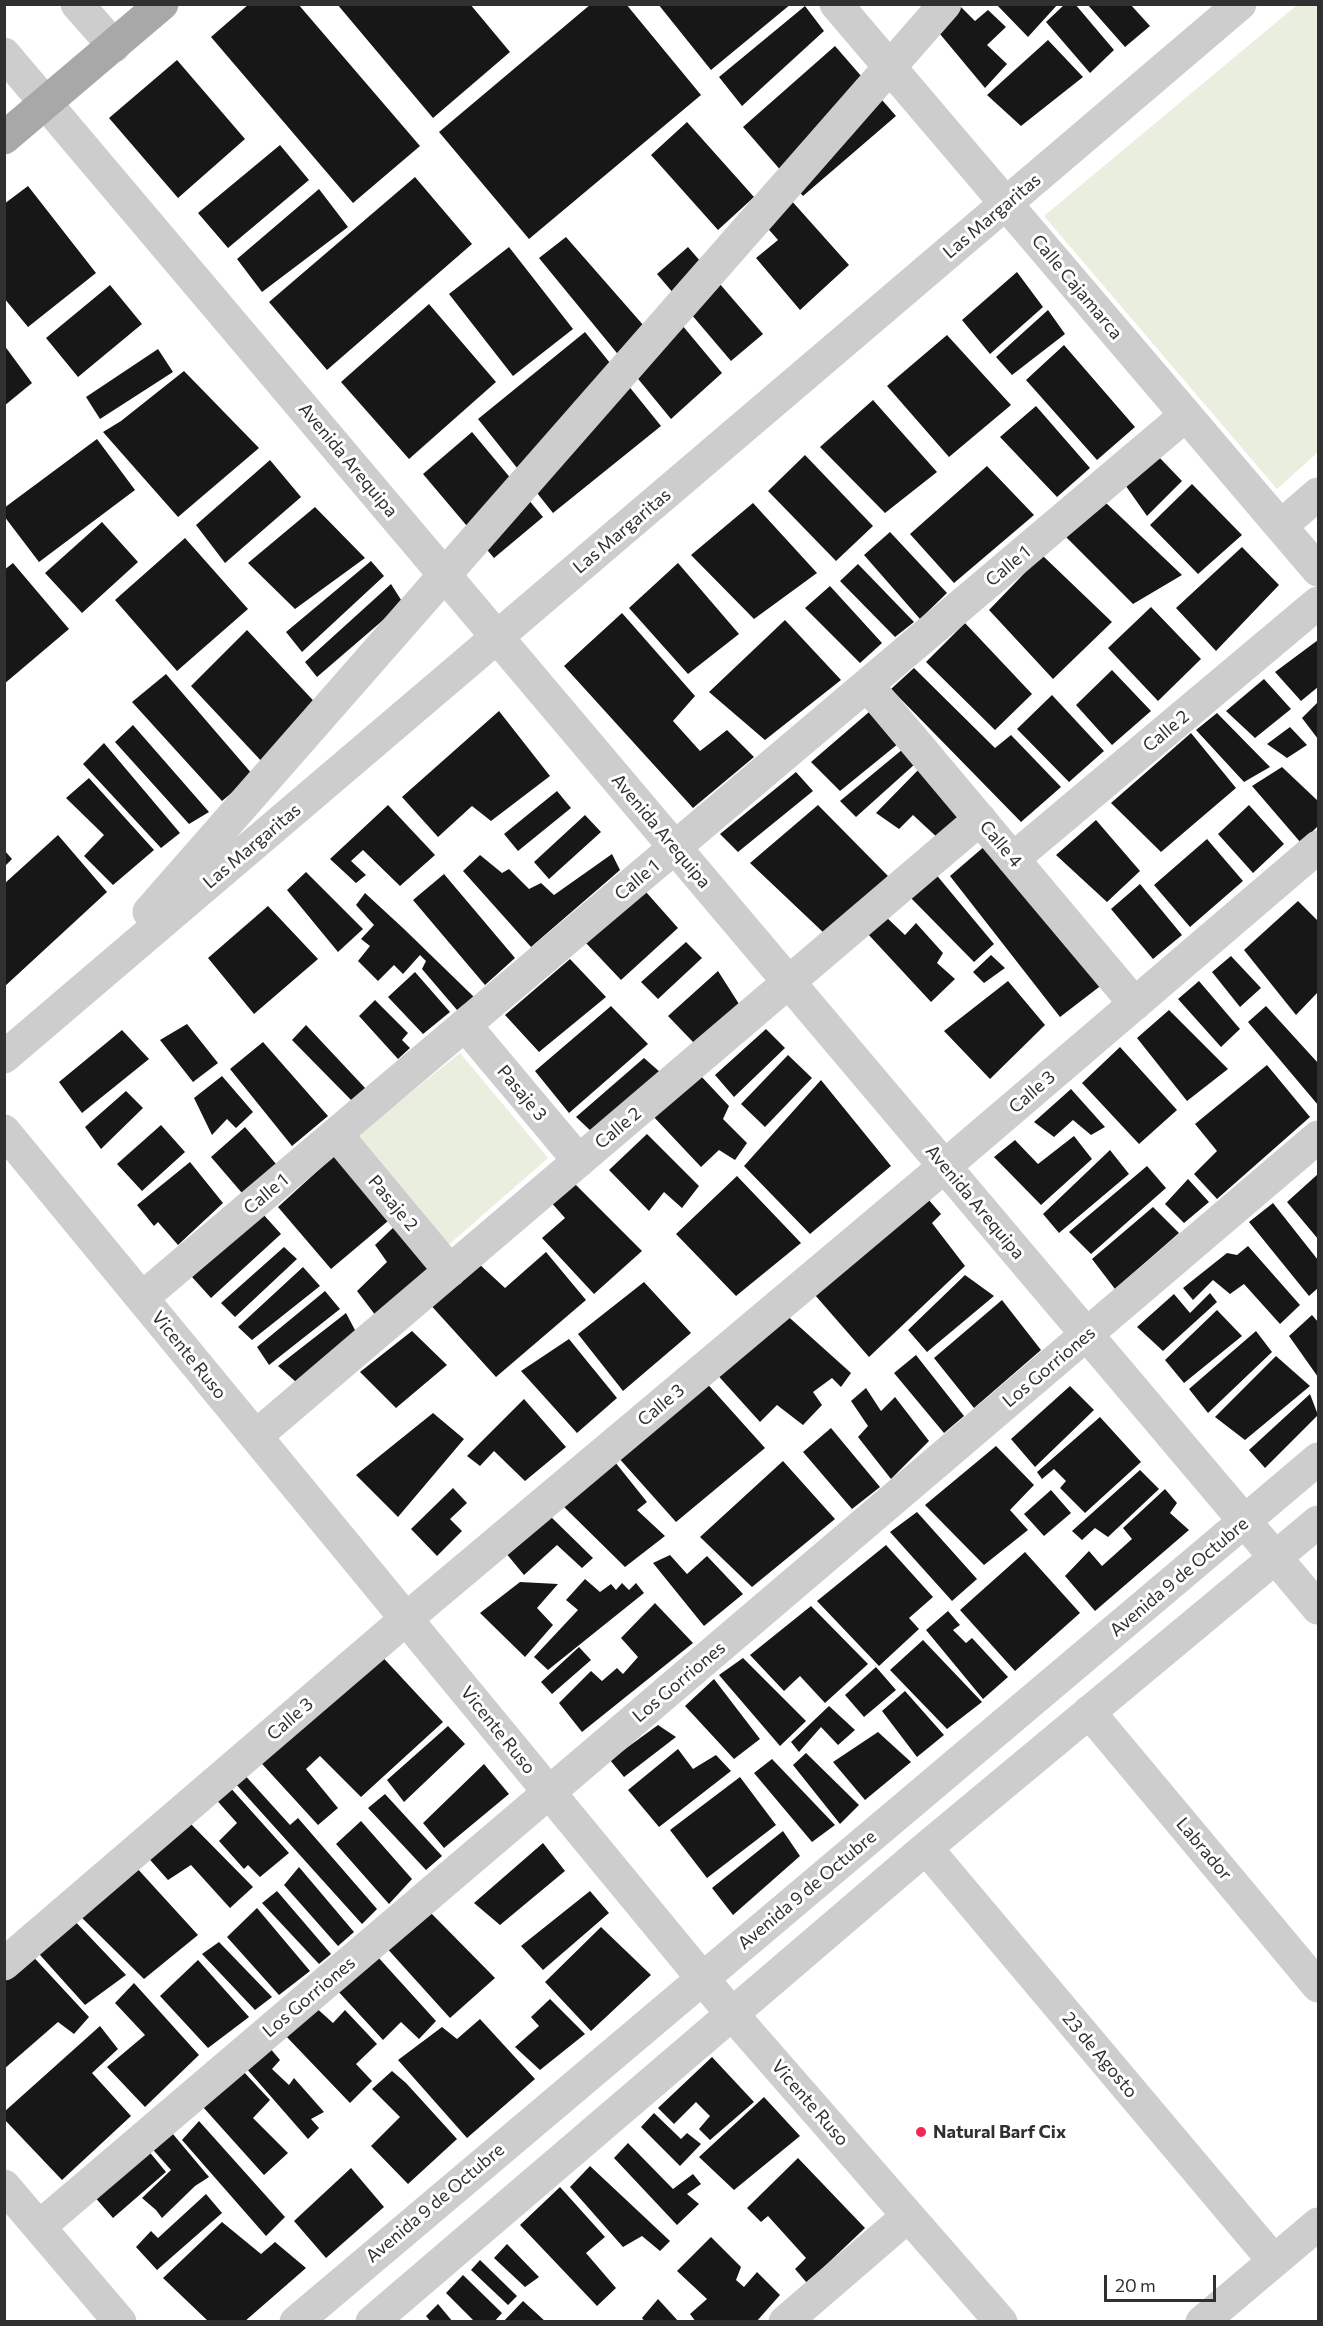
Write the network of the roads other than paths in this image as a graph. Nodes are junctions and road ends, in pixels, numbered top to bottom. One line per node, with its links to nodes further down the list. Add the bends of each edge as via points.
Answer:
1 (76, 4): 6 (street)
2 (162, 4): 6 (main road)
3 (836, 4): 10 (street, Calle Cajamarca)
4 (945, 4): 26 (street)
5 (1239, 4): 10 (street, Las Margaritas)
6 (114, 46): 8 (main road)
7 (4, 54): 8 (street, Avenida Arequipa)
8 (46, 103): 9 (main road); 16 (street, Avenida Arequipa)
9 (4, 138)
10 (1006, 204): 11 (street, Calle Cajamarca); 16 (street, Las Margaritas)
11 (1186, 415): 13 (street, Calle Cajamarca); 17 (street, Calle 1)
12 (1318, 494): 13 (street)
13 (1281, 526): 14 (street, Calle Cajamarca)
14 (1318, 570)
15 (1318, 603): 21 (street, Calle 2)
16 (497, 637): 20 (street, Avenida Arequipa); 25 (street, Las Margaritas)
17 (867, 685): 18 (street, Calle 4); 20 (street, Calle 1)
18 (980, 819): 21 (street, Calle 4); 22 (street, Calle 2)
19 (1318, 847): 23 (street, Calle 3)
20 (675, 848): 22 (street, Avenida Arequipa); 24 (street, Calle 1)
21 (1013, 859): 23 (street, Calle 4)
22 (789, 982): 30 (street, Calle 2); 31 (street, Avenida Arequipa)
23 (1135, 1004): 31 (street, Calle 3)
24 (465, 1025): 28 (street, Calle 1); 30 (street, Pasaje 3)
25 (4, 1057)
26 (4, 1077)
27 (4, 1131): 33 (street, Vicente Ruso)
28 (336, 1134): 32 (street, Pasaje 2); 33 (street, Calle 1)
29 (1318, 1137): 34 (street, Los Gorriones)
30 (579, 1161): 32 (street, Calle 2)
31 (945, 1166): 34 (street, Avenida Arequipa); 41 (street, Calle 3)
32 (450, 1271): 35 (street, Calle 2)
33 (142, 1298): 35 (street, Vicente Ruso)
34 (1087, 1334): 37 (street, Avenida Arequipa); 43 (street, Los Gorriones)
35 (256, 1436): 41 (street, Vicente Ruso)
36 (1318, 1459): 37 (street, Avenida 9 de Octubre)
37 (1245, 1521): 39 (street, Avenida Arequipa); 46 (street, Avenida 9 de Octubre)
38 (1318, 1522): 39 (street)
39 (1276, 1558): 40 (street, Avenida Arequipa); 42 (street)
40 (1318, 1608)
41 (406, 1619): 43 (street, Vicente Ruso); 45 (street, Calle 3)
42 (1089, 1712): 44 (street); 47 (street, Labrador)
43 (549, 1792): 46 (street, Vicente Ruso); 49 (street, Los Gorriones)
44 (926, 1848): 48 (street); 52 (street, 23 de Agosto)
45 (4, 1964)
46 (702, 1978): 48 (street, Vicente Ruso); 54 (street, Avenida 9 de Octubre)
47 (1318, 1986)
48 (731, 2013): 50 (street, Vicente Ruso); 55 (street)
49 (17, 2208): 53 (street)
50 (909, 2216): 56 (street); 57 (street, Vicente Ruso)
51 (1318, 2224): 52 (street)
52 (1274, 2261): 58 (street)
53 (120, 2322)
54 (296, 2322)
55 (372, 2322)
56 (785, 2322)
57 (1001, 2322)
58 (1202, 2322)

